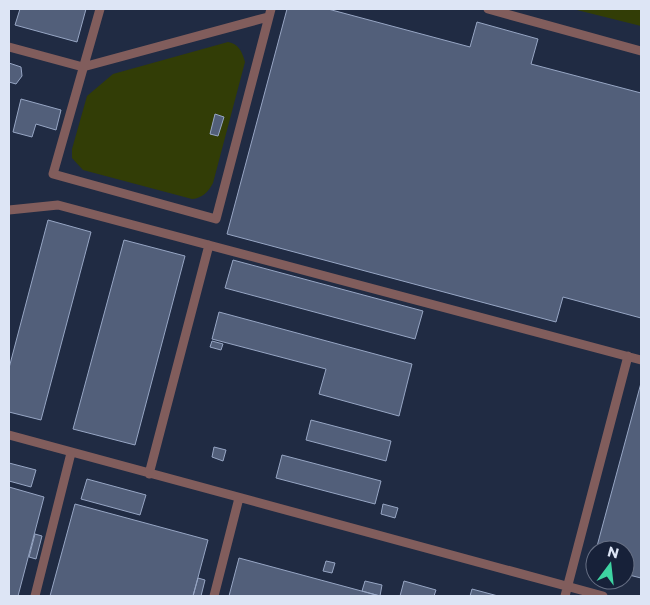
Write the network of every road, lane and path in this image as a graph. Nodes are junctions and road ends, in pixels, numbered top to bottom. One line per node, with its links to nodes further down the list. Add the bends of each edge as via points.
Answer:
1 (100, 9): 6 (lane)
2 (488, 9): 5 (lane)
3 (270, 13): 6 (lane); 6 (lane, via 216,219 53,174)
4 (9, 47): 6 (lane)
5 (641, 51)
6 (83, 67)
7 (9, 210): 8 (lane, via 58,205)
8 (209, 245): 9 (lane); 13 (lane)
9 (628, 356): 10 (lane); 15 (lane)
10 (641, 360)
11 (9, 435): 12 (lane)
12 (72, 453): 13 (lane); 16 (lane)
13 (149, 474): 14 (lane)
14 (239, 498): 15 (lane); 17 (lane)
15 (567, 587): 18 (lane); 19 (lane)
16 (35, 596)
17 (214, 596)
18 (565, 596)
19 (603, 596)

